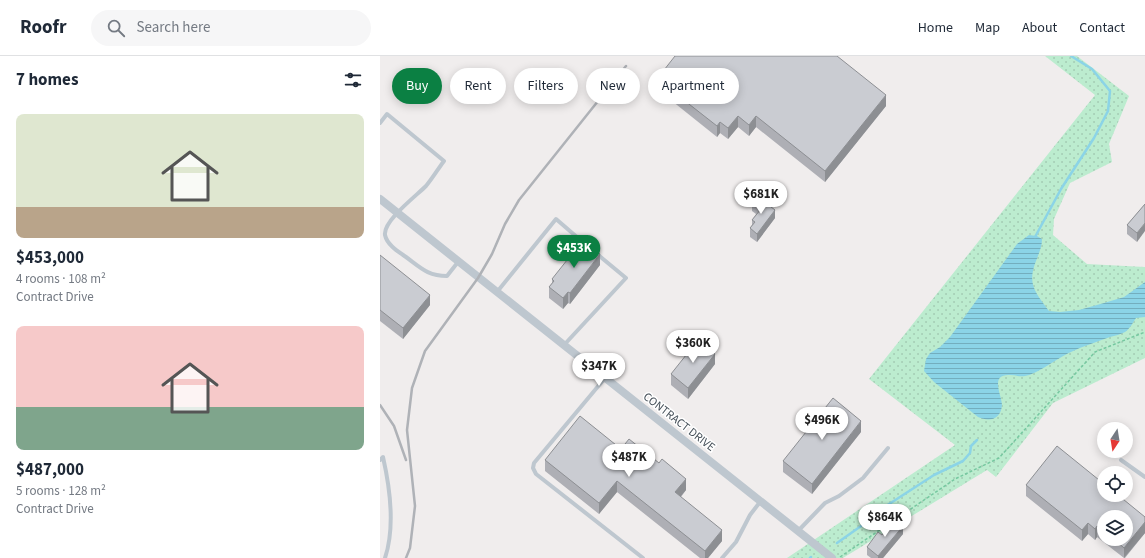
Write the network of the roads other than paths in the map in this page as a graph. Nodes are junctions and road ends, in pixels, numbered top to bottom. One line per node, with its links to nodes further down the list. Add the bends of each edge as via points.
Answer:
1 (380, 123): 3 (lane, via 387,114 444,161 426,186)
2 (380, 199): 3 (street, CONTRACT DRIVE)
3 (398, 214): 4 (street, CONTRACT DRIVE); 4 (lane, via 387,227 385,235 389,243 426,273 447,276)
4 (458, 262): 5 (street, CONTRACT DRIVE)
5 (497, 292): 6 (street, CONTRACT DRIVE); 6 (lane, via 556,219 626,278)
6 (564, 346): 7 (street, CONTRACT DRIVE)
7 (604, 378): 12 (street, CONTRACT DRIVE); 15 (lane, via 532,468 536,474)
8 (888, 448): 13 (lane, via 863,478 825,503)
9 (380, 460): 14 (lane, via 383,457 390,498)
10 (1121, 460): 11 (lane)
11 (1145, 477)
12 (760, 502): 13 (street, CONTRACT DRIVE); 16 (lane, via 736,542)
13 (798, 531): 17 (street, CONTRACT DRIVE)
14 (386, 558)
15 (643, 558)
16 (722, 558)
17 (832, 558)

